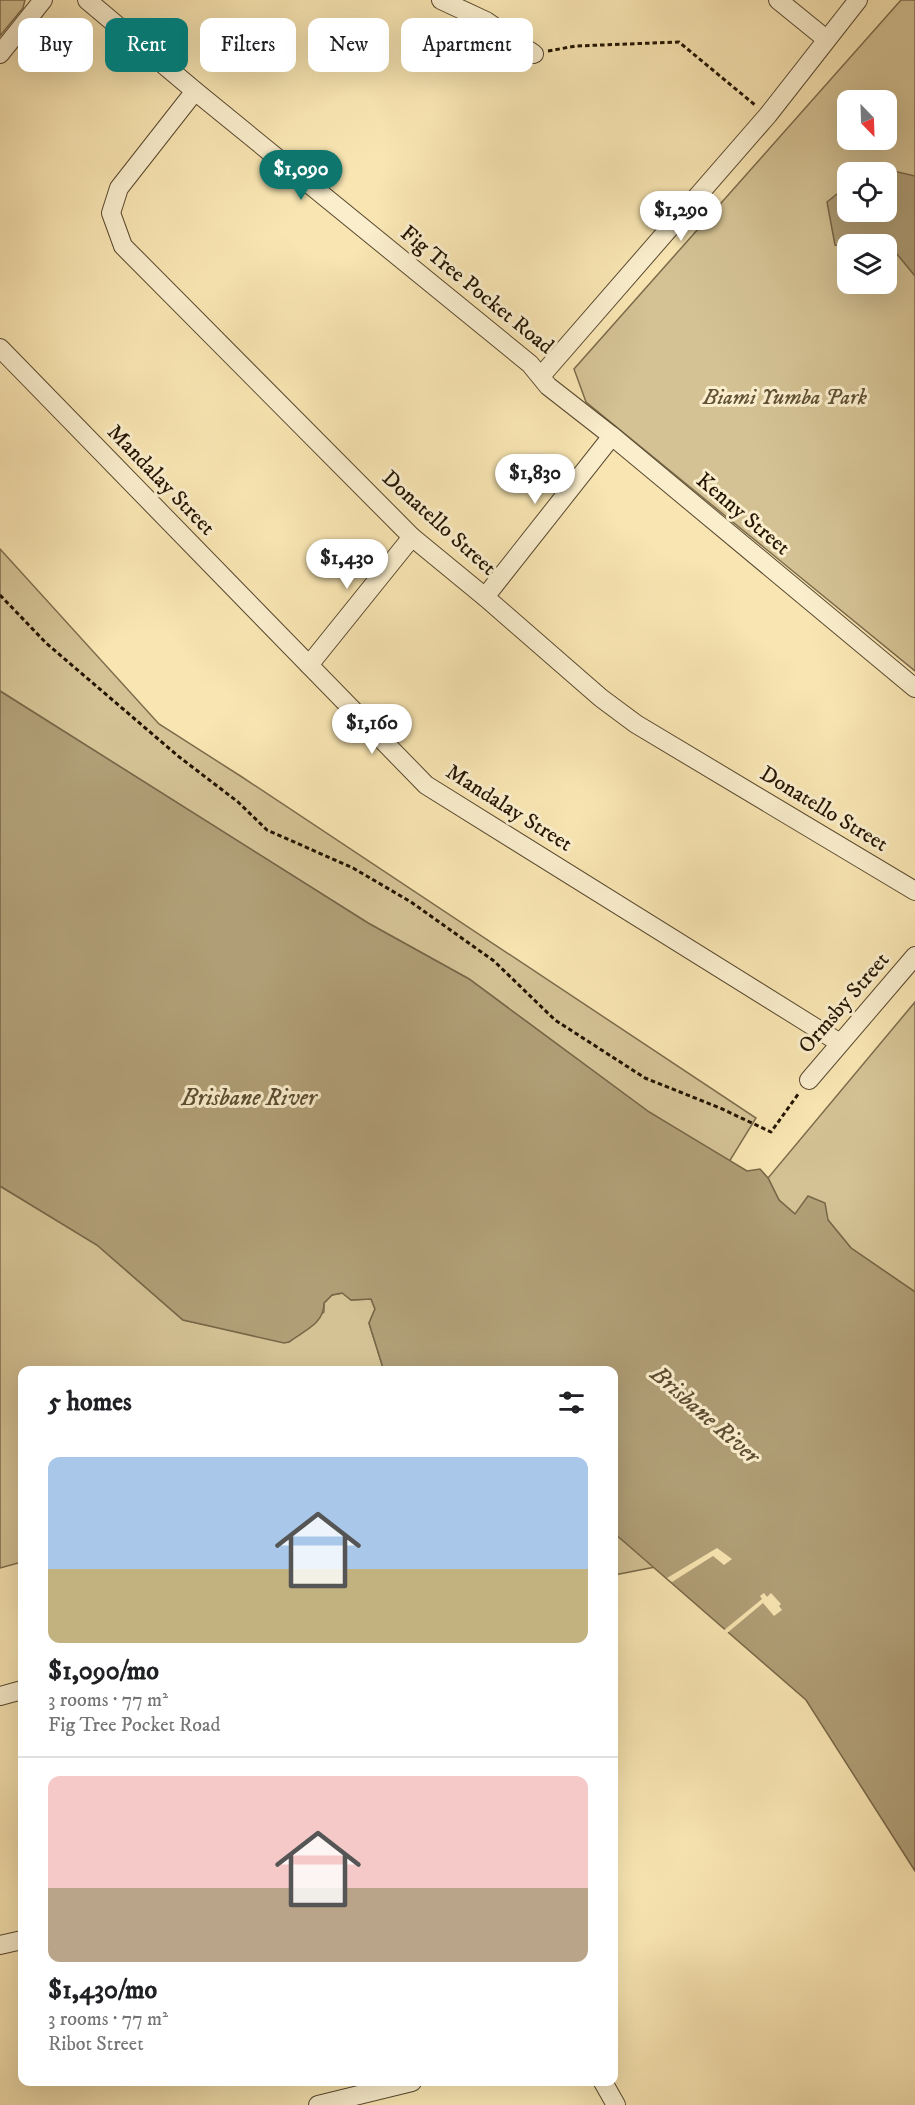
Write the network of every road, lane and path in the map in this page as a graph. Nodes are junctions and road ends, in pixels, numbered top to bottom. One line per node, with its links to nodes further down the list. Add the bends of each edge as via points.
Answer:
1 (43, 0): 7 (street)
2 (87, 0): 9 (street, Fig Tree Pocket Road)
3 (441, 0): 8 (street, via 486,21)
4 (778, 0): 6 (street)
5 (858, 0): 6 (street, Fig Tree Pocket Road)
6 (826, 39): 10 (street, Fig Tree Pocket Road)
7 (0, 54)
8 (534, 54): 10 (path, via 576,46 679,42)
9 (195, 91): 12 (street, Fig Tree Pocket Road); 14 (street, Donatello Street, via 119,188 111,213 123,246)
10 (768, 115): 12 (street, Fig Tree Pocket Road)
11 (0, 348): 17 (street, Mandalay Street)
12 (541, 376): 13 (street, Kenny Street, via 548,386)
13 (612, 436): 16 (street); 18 (street, Kenny Street)
14 (412, 537): 16 (street, Donatello Street); 17 (street)
15 (0, 595): 22 (path, via 46,643 267,830 353,868 411,902 494,961 555,1020 645,1078 771,1132)
16 (485, 597): 19 (street, Donatello Street, via 636,724)
17 (309, 665): 21 (street, Mandalay Street, via 426,785)
18 (915, 688)
19 (915, 891)
20 (915, 957): 21 (street, Ormsby Street)
21 (840, 1043): 22 (street, Ormsby Street)
22 (809, 1080)
23 (18, 1691): 24 (street)
24 (0, 1696)
25 (18, 1941): 26 (street)
26 (0, 1945)
27 (396, 2086): 29 (street)
28 (605, 2086): 30 (street)
29 (318, 2105)
30 (616, 2105)

